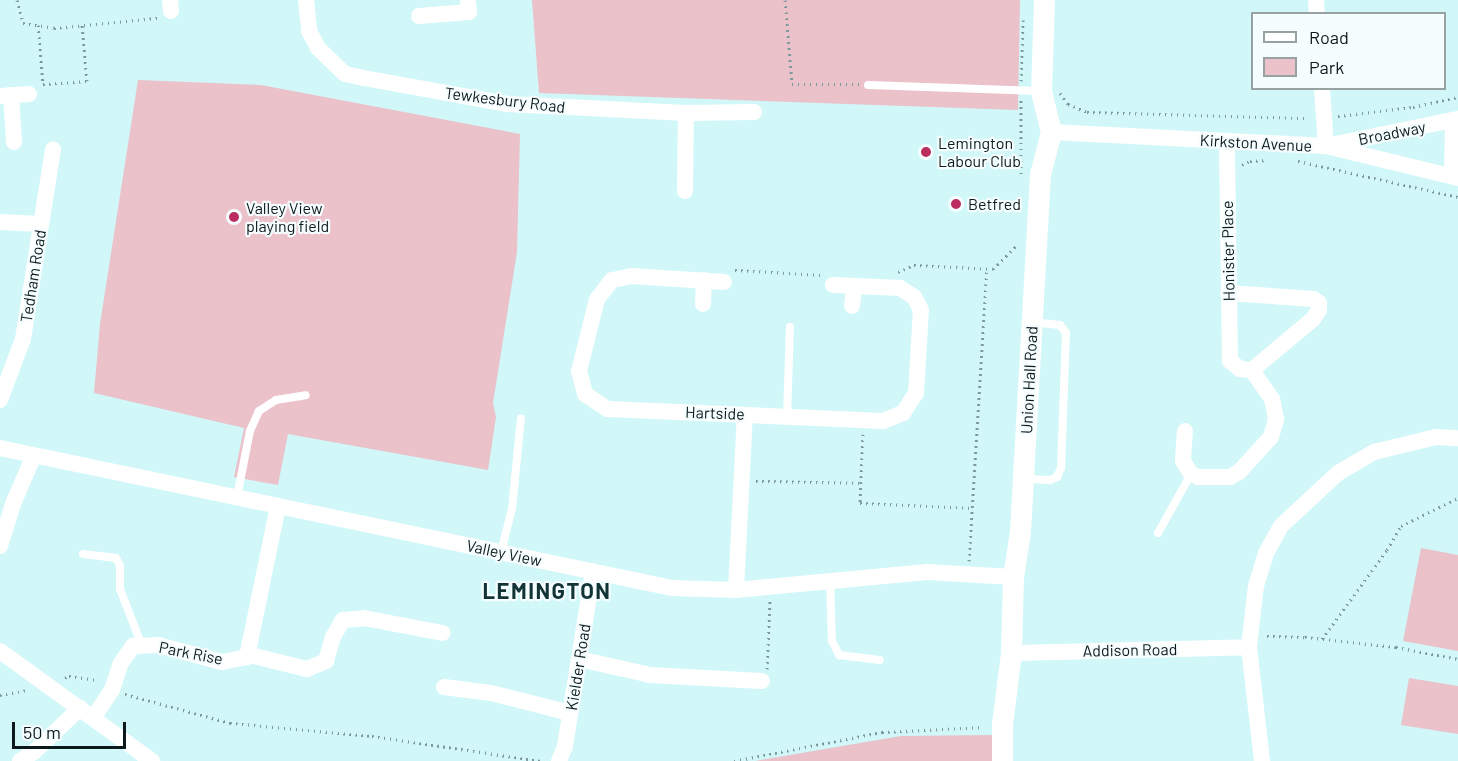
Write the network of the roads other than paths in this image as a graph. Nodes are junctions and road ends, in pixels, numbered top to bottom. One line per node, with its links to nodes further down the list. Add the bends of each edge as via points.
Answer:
1 (306, 0): 10 (street, Tewkesbury Road, via 309,31 318,48 345,74 507,104)
2 (468, 0): 4 (street, via 469,12)
3 (1044, 0): 7 (street, Union Hall Road)
4 (419, 16)
5 (868, 85): 7 (lane)
6 (1322, 90): 16 (street)
7 (1050, 91): 13 (street, Union Hall Road)
8 (29, 94): 9 (street)
9 (6, 96): 14 (street)
10 (686, 112): 11 (street, Tewkesbury Road); 19 (street)
11 (754, 112)
12 (1455, 120): 16 (street, Broadway); 18 (street)
13 (1051, 132): 15 (street, Kirkston Avenue); 29 (street, Union Hall Road, via 1040,174)
14 (14, 142)
15 (1227, 142): 16 (street, Kirkston Avenue); 26 (street, Honister Place)
16 (1326, 146): 18 (street, Kirkston Avenue)
17 (52, 149): 21 (street, Tedham Road)
18 (1455, 176)
19 (685, 191)
20 (0, 222): 21 (street)
21 (41, 224): 33 (street, Tedham Road, via 24,339)
22 (704, 280): 24 (street, Hartside); 27 (street); 34 (street, Hartside, via 631,276 612,280 597,300 579,371 585,394 607,409)
23 (830, 280): 25 (street, Hartside)
24 (724, 282)
25 (854, 286): 28 (street); 35 (street, Hartside, via 900,288 914,297 921,310 916,393 903,413 883,421)
26 (1228, 293): 31 (street, Honister Place, via 1230,361 1240,369); 31 (street, via 1313,299 1319,303 1313,319)
27 (704, 304)
28 (852, 306)
29 (1033, 322): 42 (street, Union Hall Road); 42 (lane, via 1060,325 1066,333 1060,468 1057,477 1050,480)
30 (790, 327): 35 (lane)
31 (1252, 370): 41 (street, via 1272,399 1276,419 1271,437 1230,477)
32 (306, 395): 43 (lane, via 276,400 259,411 250,430)
33 (0, 400)
34 (745, 415): 35 (street, Hartside); 52 (street)
35 (787, 416)
36 (520, 418): 47 (lane, via 512,510)
37 (1185, 431): 41 (street, via 1183,461)
38 (1458, 438): 54 (street, via 1436,437 1374,452 1338,473 1309,497 1281,526 1266,553 1256,586)
39 (0, 448): 40 (street, Valley View)
40 (34, 455): 43 (street, Valley View); 46 (street)
41 (1191, 474): 45 (lane)
42 (1024, 479): 50 (street, Union Hall Road)
43 (237, 497): 44 (street, Valley View)
44 (279, 506): 47 (street, Valley View); 58 (street)
45 (1158, 533)
46 (0, 546)
47 (501, 552): 49 (street, Valley View)
48 (83, 554): 55 (lane, via 116,558 123,599)
49 (593, 572): 52 (street, Valley View, via 672,588); 59 (street, Kielder Road)
50 (1013, 577): 51 (street, Valley View, via 927,572); 57 (street, Union Hall Road)
51 (830, 581): 52 (street, Valley View); 60 (lane, via 832,641 839,655)
52 (736, 590)
53 (443, 633): 58 (street, Park Rise, via 364,618 343,620 326,661 307,669)
54 (1249, 641): 57 (street, Addison Road); 69 (street)
55 (142, 646): 58 (street, Park Rise, via 158,645 222,662); 63 (street, Park Rise, via 133,646 121,663 112,690)
56 (0, 651): 63 (street)
57 (1011, 653): 68 (street, Union Hall Road, via 1002,724)
58 (248, 657)
59 (579, 659): 61 (street, via 650,675); 64 (street, Kielder Road)
60 (880, 660)
61 (762, 681)
62 (444, 687): 64 (street, via 491,693)
63 (87, 713): 65 (street, Park Rise); 66 (street)
64 (570, 713): 67 (street, Kielder Road)
65 (20, 761)
66 (152, 761)
67 (559, 761)
68 (1002, 761)
69 (1262, 761)

